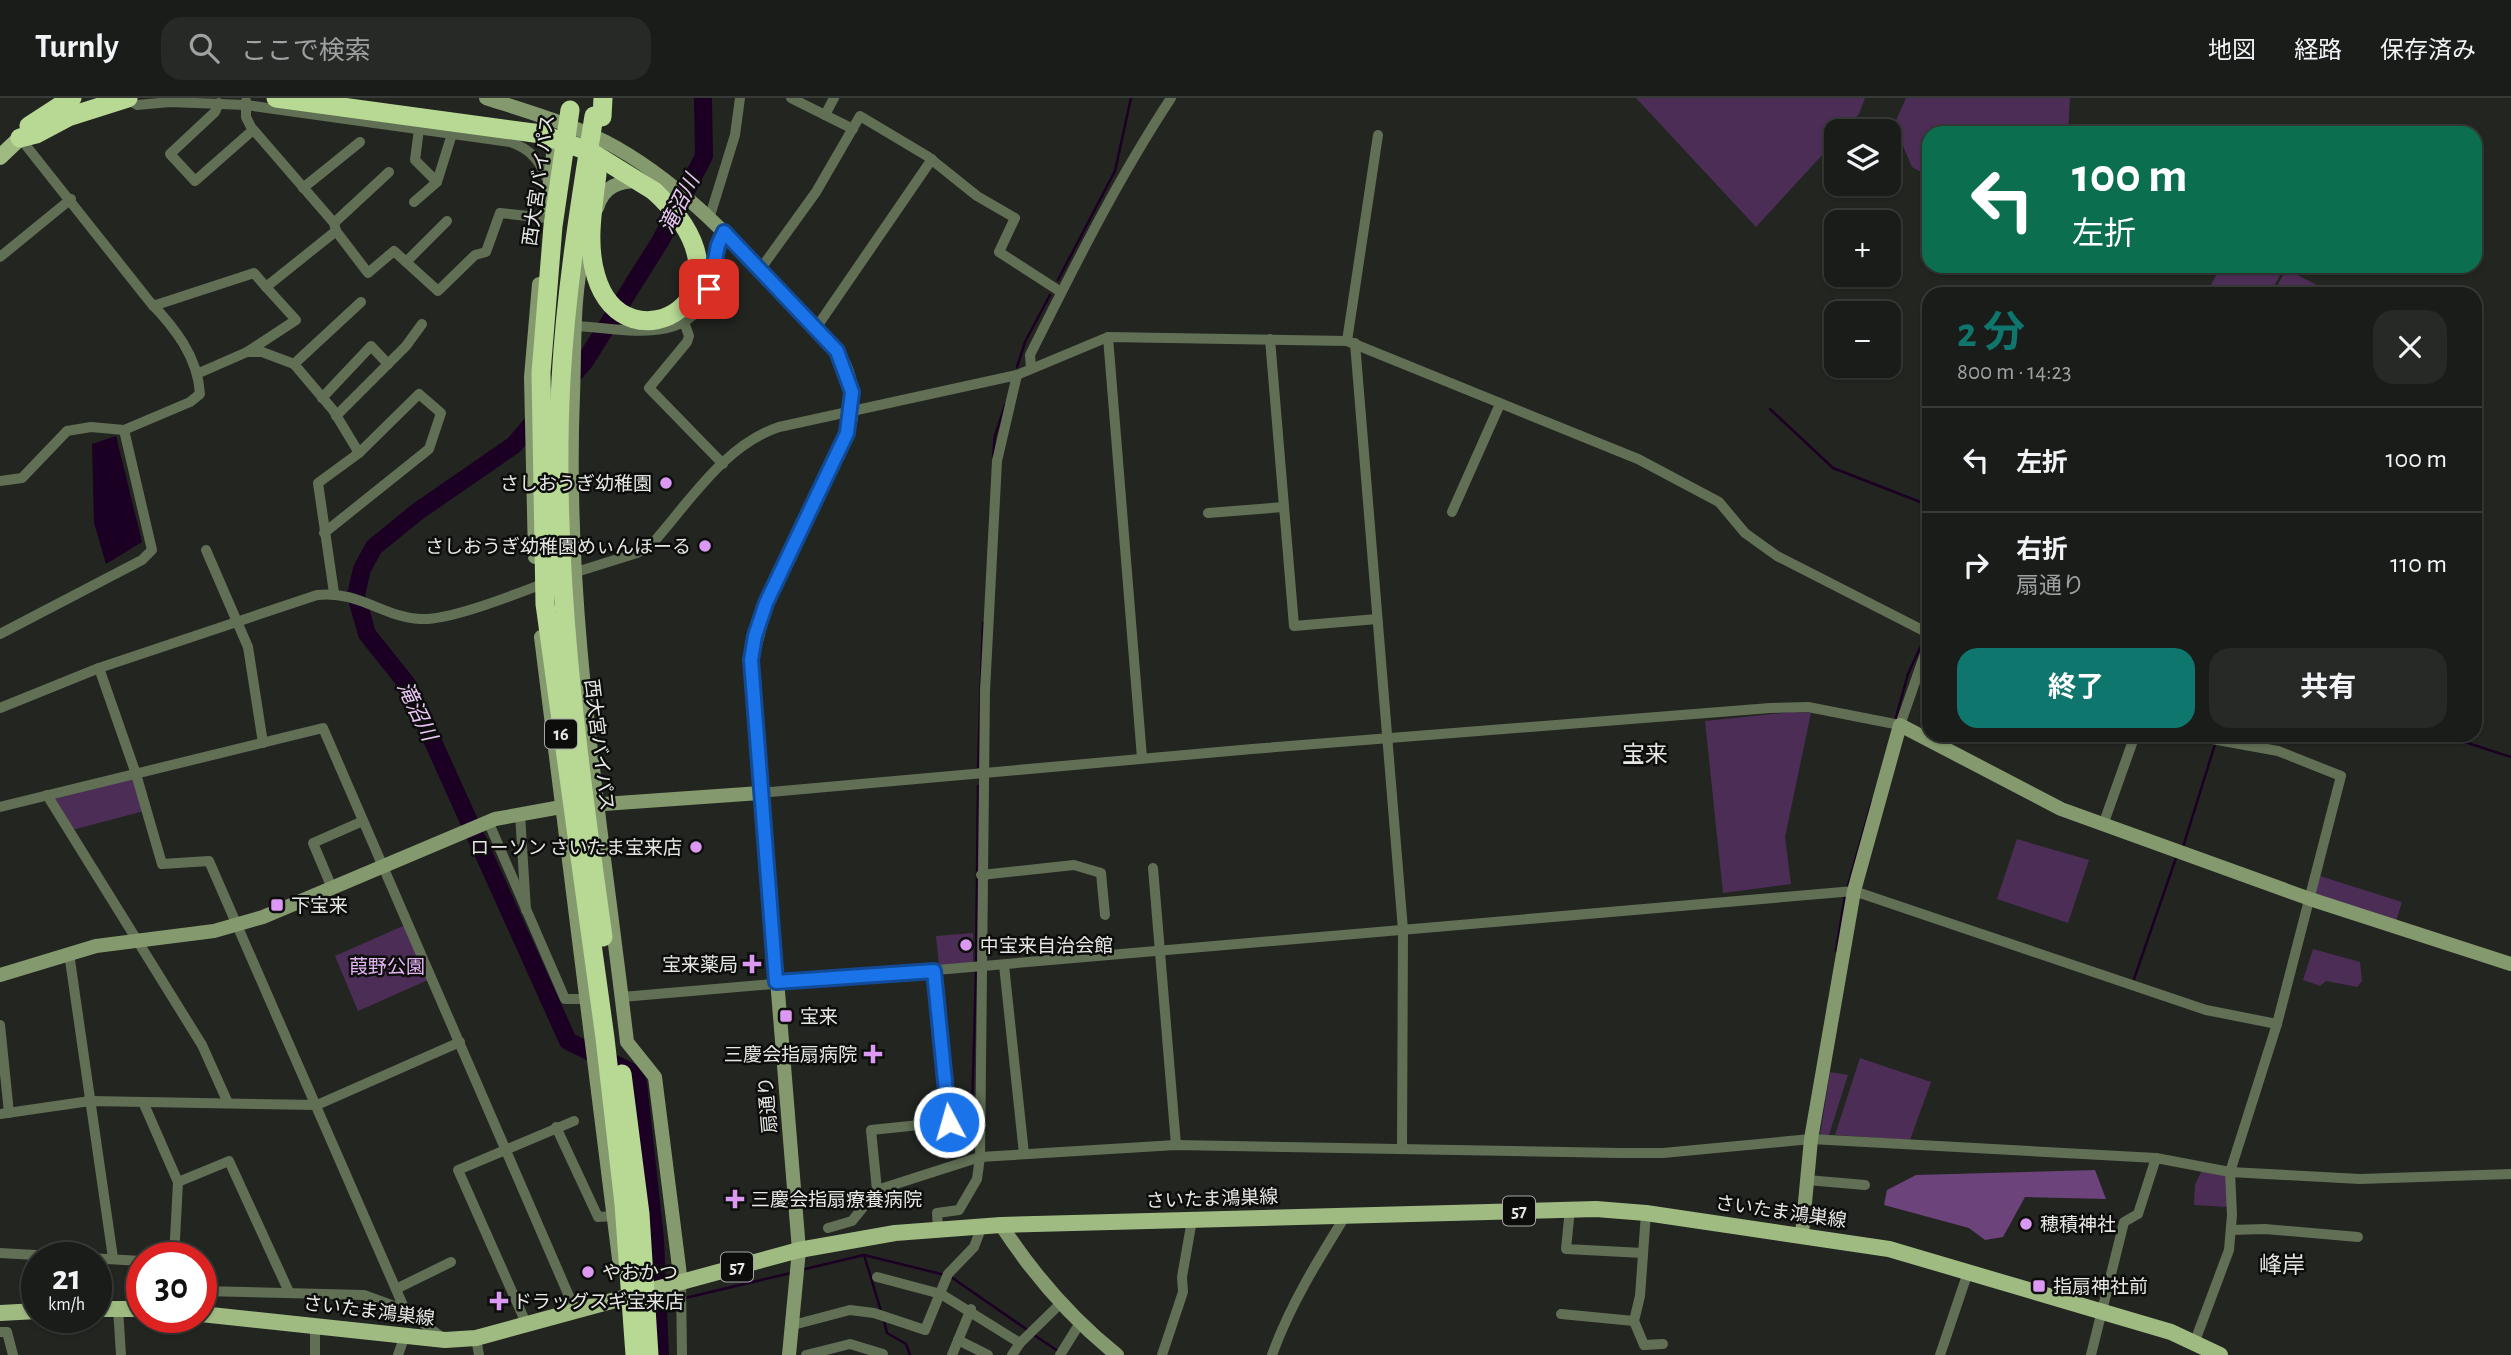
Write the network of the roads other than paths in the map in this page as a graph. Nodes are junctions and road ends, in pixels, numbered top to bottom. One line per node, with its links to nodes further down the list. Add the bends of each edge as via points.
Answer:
1 (126, 98): 10 (street, via 137,105); 11 (highway)
2 (276, 98): 9 (highway)
3 (486, 98): 23 (street)
4 (740, 98): 34 (street, via 735,135)
5 (792, 98): 14 (street)
6 (834, 98): 14 (street)
7 (1171, 98): 42 (street, via 1118,182)
8 (246, 101): 10 (street); 16 (street); 18 (street, via 246,117)
9 (322, 101): 15 (highway)
10 (219, 103): 18 (street, via 170,154 195,181)
11 (67, 104): 21 (highway, via 29,126)
12 (572, 104): 205 (highway, 西大宮バイパス / 16, bridge, via 553,226 541,373 545,604 608,1062)
13 (599, 107): 29 (highway, bridge, via 594,271 615,308 646,321 681,310 699,282 692,237); 206 (highway, 西大宮バイパス / 16, bridge, via 576,227 561,379 564,608 570,696 640,1214)
14 (825, 115): 17 (street)
15 (452, 127): 16 (street); 20 (highway); 23 (street, via 556,129); 27 (street); 28 (street, via 522,146 534,155)
16 (419, 129): 27 (street, via 415,160)
17 (853, 129): 25 (street, via 860,116); 40 (street, via 816,192)
18 (253, 130): 30 (street)
19 (1378, 135): 52 (street)
20 (555, 137): 28 (street); 29 (highway)
21 (20, 138): 24 (main road); 31 (street)
22 (360, 142): 30 (street)
23 (621, 150): 29 (street)
24 (0, 157)
25 (932, 159): 42 (street, via 977,196 1015,218 999,252); 49 (street)
26 (389, 172): 36 (street)
27 (436, 182): 32 (street)
28 (549, 183): 33 (street)
29 (655, 185): 34 (street, via 695,205); 48 (street, via 615,185 600,195 582,257)
30 (303, 188): 36 (street)
31 (71, 200): 38 (street); 44 (street)
32 (414, 202)
33 (546, 218): 39 (street, via 500,213 486,252 475,255 438,291); 47 (street)
34 (709, 219): 37 (street)
35 (447, 220): 39 (street)
36 (335, 227): 39 (street, via 368,273 394,251); 41 (street)
37 (724, 232): 40 (street); 45 (street, via 706,298)
38 (0, 257)
39 (406, 262)
40 (759, 271): 49 (street)
41 (266, 287): 44 (street, via 249,272); 53 (street, via 296,320)
42 (1061, 292): 56 (street, via 1030,355)
43 (361, 302): 55 (street)
44 (153, 306): 57 (street, via 173,326)
45 (684, 322): 48 (street, via 647,332); 65 (street, via 687,342 649,388)
46 (422, 324): 54 (street)
47 (535, 326): 48 (street); 73 (street, via 531,443)
48 (582, 326): 72 (street, via 570,454)
49 (816, 328): 61 (street, via 844,364)
50 (1108, 337): 51 (street); 56 (street); 89 (street)
51 (1270, 339): 52 (street); 67 (street)
52 (1351, 342): 60 (street); 75 (street)
53 (247, 352): 55 (street, via 262,352); 57 (street)
54 (388, 363): 59 (street, via 370,346); 62 (street)
55 (294, 364): 59 (street)
56 (1031, 368): 58 (street)
57 (199, 373): 63 (street, via 200,394 190,402)
58 (1017, 375): 61 (street); 91 (street, via 997,461)
59 (322, 398): 62 (street)
60 (1500, 404): 68 (street); 77 (street, via 1682,480 1718,502 1745,533 1777,556)
61 (852, 412): 65 (street, via 762,432); 92 (street, 扇通り, via 755,636 752,687)
62 (336, 416): 64 (street)
63 (124, 430): 66 (street, via 91,427 66,431 22,478); 78 (street, via 152,550 142,560)
64 (359, 453): 70 (street, via 318,483); 70 (street, via 419,394 441,413 429,449)
65 (723, 464): 72 (street, via 651,545)
66 (0, 481)
67 (1284, 507): 69 (street); 75 (street, via 1294,626)
68 (1452, 512)
69 (1208, 513)
70 (324, 533): 74 (street)
71 (206, 550): 76 (street)
72 (573, 573): 73 (street); 94 (street)
73 (536, 587): 74 (street, via 422,620); 96 (street)
74 (339, 594): 76 (street, via 317,595)
75 (1377, 619): 84 (street)
76 (236, 624): 80 (street); 88 (street, via 248,647)
77 (1922, 631)
78 (0, 634)
79 (1922, 662): 82 (street)
80 (99, 668): 81 (street); 90 (street)
81 (0, 708)
82 (1900, 725): 83 (street); 84 (street, via 1808,707); 105 (street)
83 (1922, 736)
84 (1387, 738): 89 (street); 110 (street)
85 (1933, 742): 100 (street)
86 (2133, 742): 100 (street)
87 (2228, 742): 106 (street, via 2278,751 2341,776)
88 (263, 743): 90 (street); 98 (street, via 323,728)
89 (1142, 758): 91 (street)
90 (136, 774): 93 (street); 109 (street, via 162,864 209,861)
91 (982, 774): 92 (street); 103 (street)
92 (760, 793): 94 (street); 119 (street, 扇通り)
93 (47, 796): 95 (street); 111 (street)
94 (596, 804): 96 (street); 120 (street)
95 (0, 807)
96 (561, 807): 97 (street); 121 (street)
97 (520, 814): 99 (street); 107 (street)
98 (363, 821): 101 (street); 104 (street, via 313,843)
99 (485, 823): 101 (street); 107 (street)
100 (2103, 825): 106 (street)
101 (383, 866): 104 (street); 124 (street)
102 (1153, 868): 112 (street)
103 (981, 875): 108 (street, via 1074,866 1101,873); 116 (street)
104 (332, 888): 109 (street)
105 (1854, 891): 110 (street); 122 (street, via 2206,1010); 132 (street)
106 (2310, 899): 114 (street); 122 (street)
107 (525, 912): 121 (street, via 565,999)
108 (1105, 915)
109 (236, 926): 111 (street); 128 (street)
110 (1403, 930): 112 (street); 134 (street)
111 (133, 939): 113 (street); 127 (street, via 202,1045)
112 (1161, 949): 115 (street); 133 (street)
113 (69, 953): 118 (street); 125 (street)
114 (2511, 964)
115 (1004, 965): 116 (street); 136 (street)
116 (980, 968): 117 (street); 137 (street)
117 (934, 971): 119 (street); 144 (street, via 949,1122 872,1130)
118 (0, 975)
119 (776, 982): 120 (street); 158 (street, 扇通り)
120 (622, 997): 166 (street, via 627,1042 655,1077)
121 (586, 999): 148 (street)
122 (2277, 1024): 139 (street)
123 (0, 1025): 129 (street)
124 (460, 1042): 128 (street); 135 (street)
125 (90, 1101): 126 (street); 129 (street); 161 (street)
126 (144, 1102): 127 (street); 142 (street)
127 (228, 1103): 128 (street)
128 (317, 1105): 167 (street)
129 (5, 1114)
130 (574, 1121): 131 (street)
131 (556, 1127): 135 (street); 148 (street, via 598,1217)
132 (1811, 1139): 134 (street, via 1662,1153); 138 (street); 141 (street)
133 (1177, 1145): 134 (street); 136 (street)
134 (1402, 1149)
135 (508, 1150): 177 (street); 185 (street, via 458,1170)
136 (1024, 1154): 137 (street)
137 (980, 1157): 144 (street); 153 (street, via 977,1179 965,1200 959,1210 937,1213)
138 (2156, 1158): 139 (street); 181 (street, via 2138,1214 2124,1222)
139 (2230, 1172): 140 (street, via 2405,1179); 154 (street)
140 (2511, 1174)
141 (1807, 1180): 143 (street); 155 (street)
142 (178, 1182): 157 (street); 169 (street, via 229,1161)
143 (1865, 1185)
144 (877, 1190): 152 (street, via 852,1221)
145 (1570, 1209): 146 (main road, さいたま鴻巣線 / 57); 147 (main road, さいたま鴻巣線 / 57); 160 (street, via 1566,1249)
146 (1646, 1213): 155 (main road, さいたま鴻巣線 / 57); 160 (street)
147 (1346, 1215): 149 (main road, さいたま鴻巣線 / 57); 216 (street, via 1314,1266)
148 (614, 1216): 171 (street)
149 (1192, 1220): 151 (main road, さいたま鴻巣線 / 57); 215 (street, via 1183,1292)
150 (982, 1226): 151 (main road, さいたま鴻巣線 / 57); 153 (main road, さいたま鴻巣線 / 57); 170 (street, via 974,1247 948,1274)
151 (1001, 1226): 172 (street)
152 (828, 1228)
153 (938, 1228): 158 (main road, さいたま鴻巣線 / 57)
154 (2231, 1230): 156 (street); 194 (street, via 2223,1269)
155 (1802, 1234): 164 (main road, さいたま鴻巣線 / 57, via 1889,1249)
156 (2358, 1237)
157 (175, 1242)
158 (799, 1250): 166 (main road, さいたま鴻巣線 / 57); 188 (street, 扇通り)
159 (0, 1253): 161 (street)
160 (1643, 1253): 184 (street)
161 (113, 1258): 162 (street)
162 (126, 1259)
163 (451, 1262): 167 (street)
164 (1968, 1272): 181 (main road, さいたま鴻巣線 / 57); 217 (street)
165 (877, 1277): 170 (street)
166 (677, 1283): 171 (main road, さいたま鴻巣線 / 57); 207 (street)
167 (396, 1289): 179 (street)
168 (217, 1292): 169 (street)
169 (289, 1292): 179 (street, via 364,1295)
170 (941, 1294): 176 (street); 188 (street, via 925,1330 850,1310)
171 (623, 1295): 177 (main road, さいたま鴻巣線 / 57); 204 (street)
172 (1061, 1303): 186 (street); 195 (street)
173 (112, 1308): 174 (main road)
174 (118, 1308): 175 (main road); 200 (street)
175 (126, 1308)
176 (971, 1309): 193 (street); 195 (street)
177 (575, 1310): 185 (main road, さいたま鴻巣線 / 57)
178 (21, 1311): 180 (main road)
179 (405, 1311): 192 (street)
180 (0, 1312)
181 (2102, 1312): 194 (main road, さいたま鴻巣線 / 57); 218 (street)
182 (1562, 1314): 184 (street)
183 (217, 1316): 187 (main road, さいたま鴻巣線 / 57)
184 (1634, 1321): 196 (street, via 1644,1345)
185 (526, 1323): 191 (main road, さいたま鴻巣線 / 57)
186 (1080, 1323): 213 (street); 214 (street)
187 (315, 1325): 190 (main road, さいたま鴻巣線 / 57); 201 (street)
188 (793, 1325): 208 (street, 扇通り)
189 (0, 1332): 199 (street, via 7,1332)
190 (404, 1338): 192 (main road, さいたま鴻巣線 / 57); 202 (street)
191 (476, 1338): 192 (main road, さいたま鴻巣線 / 57); 203 (street)
192 (445, 1340)
193 (958, 1340): 210 (street); 211 (street)
194 (2195, 1341): 219 (main road, さいたま鴻巣線 / 57)
195 (1020, 1343): 212 (street)
196 (1663, 1344)
197 (867, 1352): 198 (street); 209 (street, via 850,1344)
198 (883, 1354)
199 (13, 1355)
200 (121, 1355)
201 (315, 1355)
202 (398, 1355)
203 (479, 1355)
204 (628, 1355)
205 (635, 1355)
206 (649, 1355)
207 (682, 1355)
208 (789, 1355)
209 (807, 1355)
210 (951, 1355)
211 (988, 1355)
212 (1012, 1355)
213 (1060, 1355)
214 (1117, 1355)
215 (1162, 1355)
216 (1272, 1355)
217 (1940, 1355)
218 (2091, 1355)
219 (2220, 1355)

